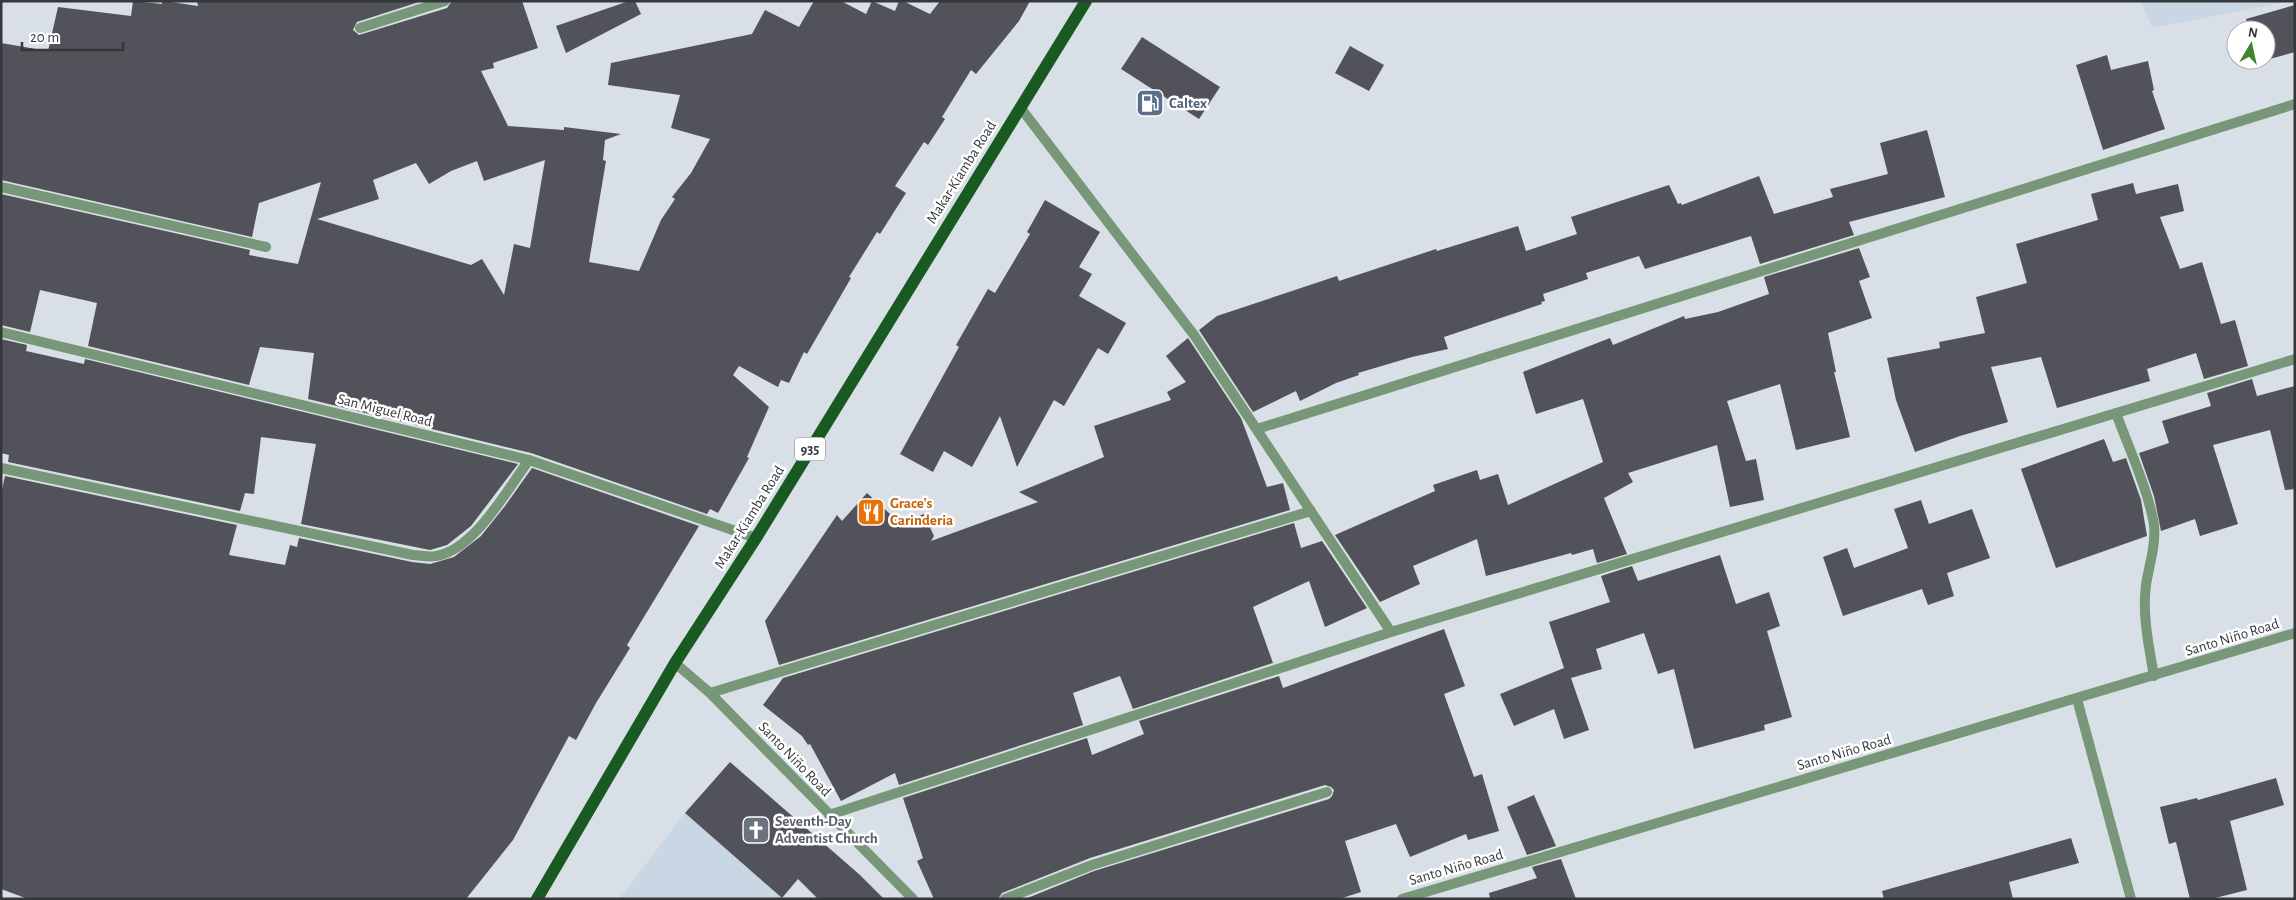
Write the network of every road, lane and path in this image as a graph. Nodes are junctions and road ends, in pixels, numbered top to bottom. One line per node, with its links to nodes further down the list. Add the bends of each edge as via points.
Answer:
1 (445, 1): 3 (street)
2 (1086, 1): 5 (main road, Makar-Kiamba Road / 935)
3 (360, 28)
4 (2295, 104): 11 (street)
5 (1020, 107): 11 (street, via 1194,335); 15 (main road, Makar-Kiamba Road / 935)
6 (1, 187): 7 (street)
7 (266, 247)
8 (1, 332): 12 (street, San Miguel Road)
9 (2295, 359): 10 (street)
10 (2116, 413): 16 (street); 19 (street, via 2154,524 2155,543 2145,603)
11 (1257, 429): 14 (street)
12 (529, 460): 13 (street, via 473,536 460,548 436,557 413,555); 15 (street, San Miguel Road)
13 (1, 468)
14 (1311, 511): 16 (street); 20 (street)
15 (756, 538): 18 (main road, Makar-Kiamba Road / 935)
16 (1391, 632): 23 (street)
17 (2295, 634): 19 (street, Santo Niño Road)
18 (675, 663): 20 (street, Santo Niño Road); 24 (main road, Makar-Kiamba Road / 935)
19 (2154, 676): 21 (street, Santo Niño Road)
20 (710, 693): 23 (street, Santo Niño Road)
21 (2077, 699): 27 (street, Santo Niño Road); 28 (street)
22 (1327, 792): 26 (street, via 1092,865)
23 (829, 815): 25 (street, Santo Niño Road)
24 (538, 899)
25 (913, 899)
26 (1005, 899)
27 (1402, 899)
28 (2131, 899)

